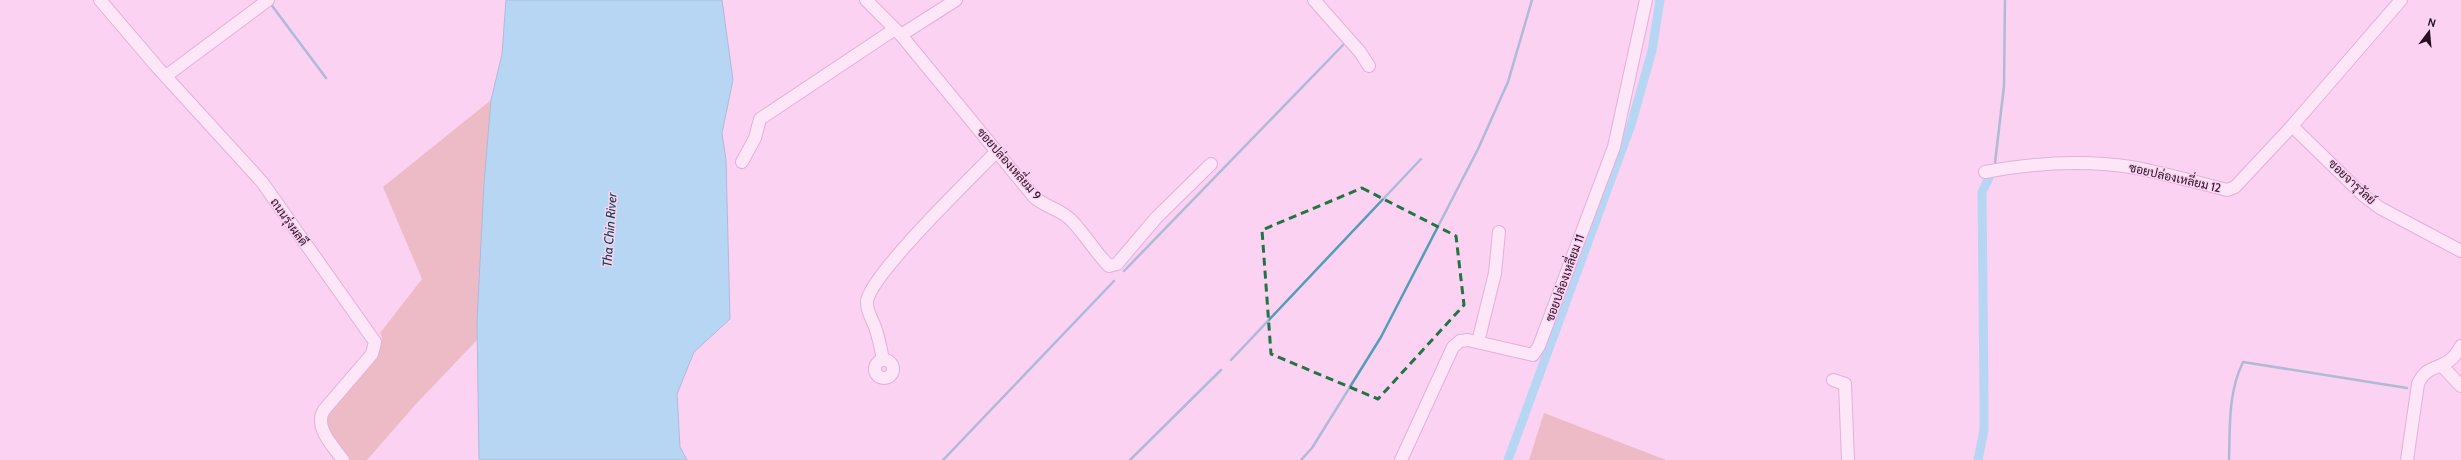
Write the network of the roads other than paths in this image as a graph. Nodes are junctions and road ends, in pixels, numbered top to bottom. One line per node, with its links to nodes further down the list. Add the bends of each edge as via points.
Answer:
1 (100, 0): 10 (street, ถนนรุ่งผลดี)
2 (268, 0): 10 (street)
3 (866, 0): 8 (street, ซอยปล่องเหลี่ยม 9)
4 (956, 0): 8 (street)
5 (1314, 0): 9 (street, via 1355,46)
6 (1646, 0): 18 (street, ซอยปล่องเหลี่ยม 11, via 1614,147 1539,346 1533,355)
7 (2401, 0): 11 (street, ซอยปล่องเหลี่ยม 12)
8 (898, 32): 12 (street, ซอยปล่องเหลี่ยม 9); 13 (street, via 760,119 755,138)
9 (1369, 66)
10 (166, 76): 24 (street, ถนนรุ่งผลดี, via 262,182 374,342 372,354 324,410 321,417 322,428)
11 (2292, 126): 15 (street, ซอยปล่องเหลี่ยม 12, via 2235,187 2227,190 2161,173 2105,164 2027,165); 17 (street, ซอยจารุวัลย์, via 2364,196 2380,208)
12 (997, 151): 14 (street, ซอยปล่องเหลี่ยม 9, via 1034,197 1062,212 1071,220 1111,266 1117,264 1156,218); 20 (street, via 887,267 872,290 867,307)
13 (742, 162)
14 (1211, 164)
15 (1986, 172)
16 (1499, 232): 18 (street, via 1496,273)
17 (2461, 250)
18 (1478, 342): 25 (street, ซอยปล่องเหลี่ยม 11, via 1460,341 1453,347)
19 (2461, 346): 21 (street, via 2453,359)
20 (883, 360)
21 (2442, 366): 23 (street); 27 (street, via 2426,371 2418,384)
22 (1833, 380): 26 (street, via 1845,384)
23 (2461, 386)
24 (343, 460)
25 (1401, 460)
26 (1848, 460)
27 (2406, 460)

